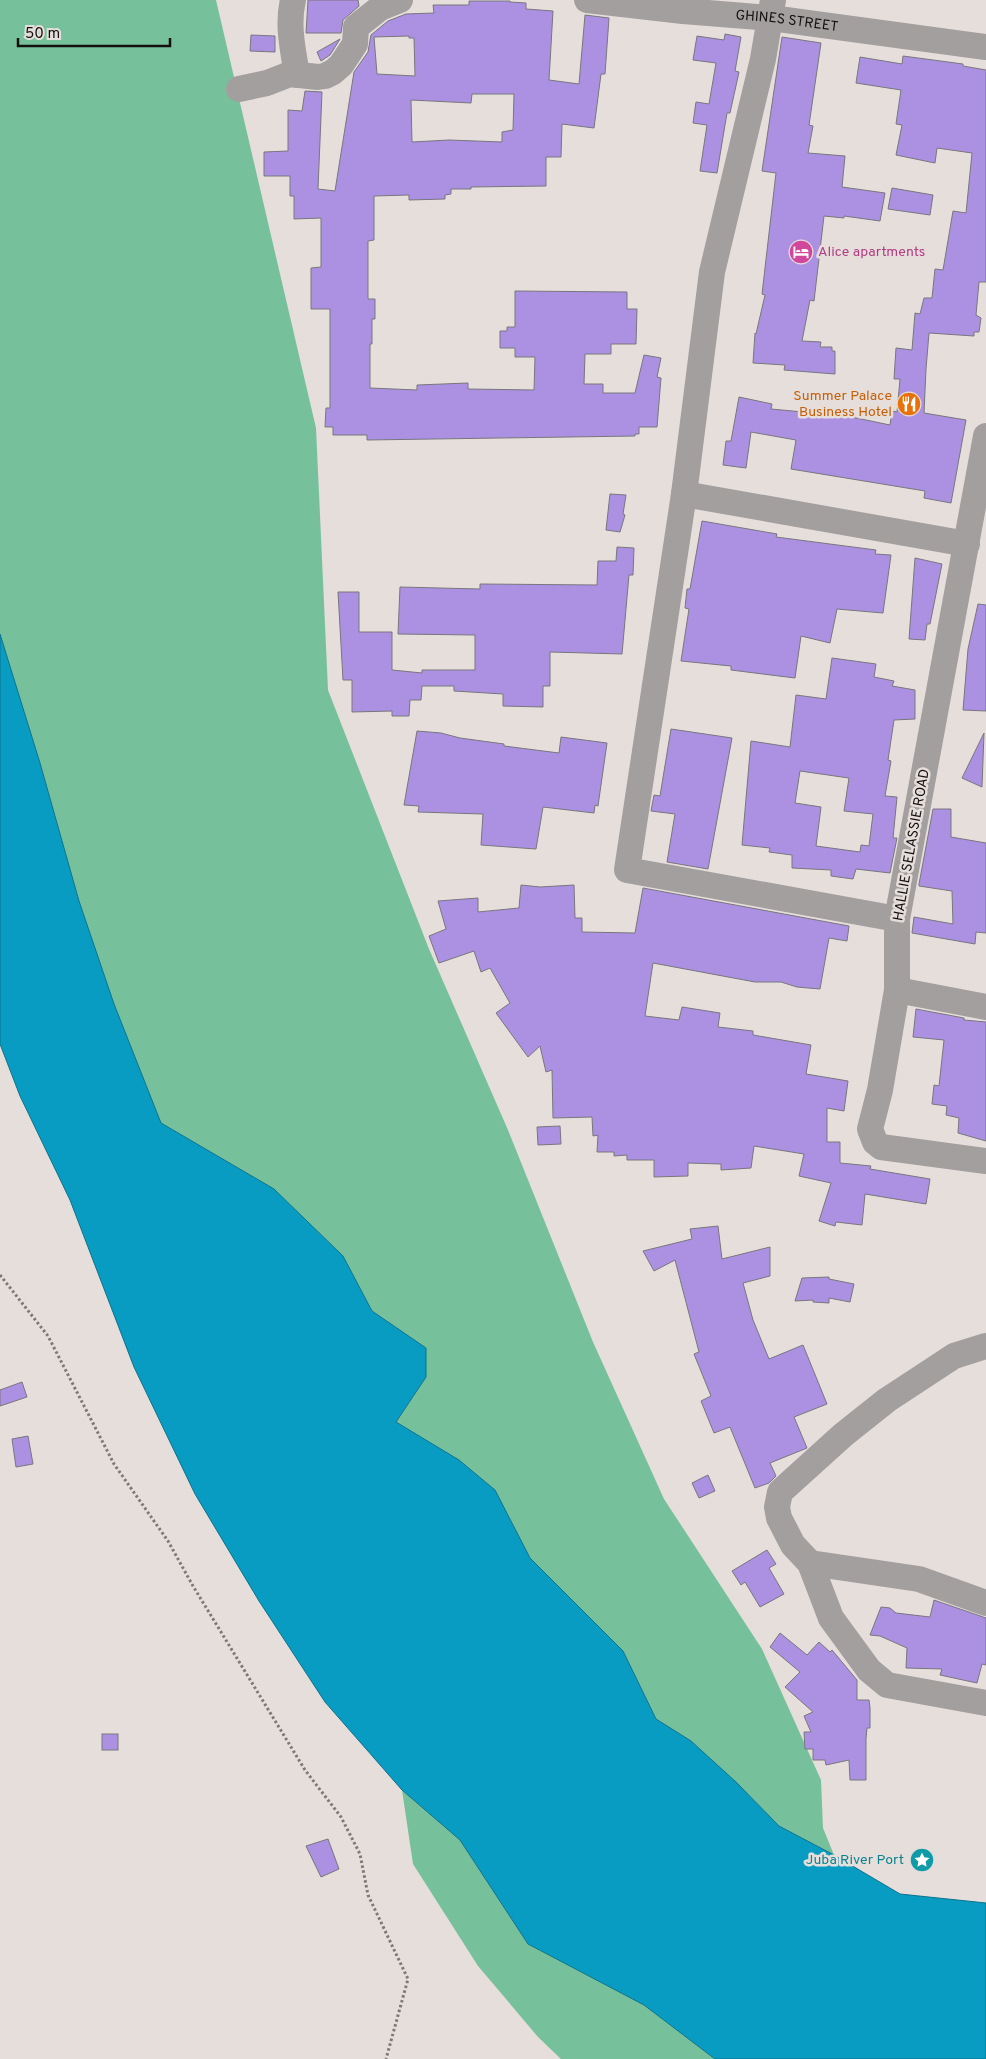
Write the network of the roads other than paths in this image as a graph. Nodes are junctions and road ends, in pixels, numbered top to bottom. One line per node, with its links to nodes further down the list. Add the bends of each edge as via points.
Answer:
1 (292, 0): 6 (street, via 290,32)
2 (400, 0): 6 (street, via 380,8 356,27 355,44 333,72 318,77)
3 (586, 0): 4 (street, GHINES STREET, via 683,11)
4 (772, 9): 5 (street, GHINES STREET); 9 (street, via 712,272)
5 (986, 48)
6 (297, 75): 7 (street, via 290,74)
7 (239, 89)
8 (986, 436): 10 (street, HALLIE SELASSIE ROAD)
9 (684, 494): 10 (street); 11 (street, via 627,870)
10 (967, 544): 11 (street, HALLIE SELASSIE ROAD)
11 (897, 919): 12 (street, HALLIE SELASSIE ROAD)
12 (897, 990): 13 (street); 14 (street, HALLIE SELASSIE ROAD, via 880,1090 870,1122 871,1136 881,1147)
13 (986, 1007)
14 (986, 1161)
15 (986, 1346): 16 (street, via 954,1356 887,1400 780,1492 779,1518 793,1545)
16 (810, 1563): 17 (street, via 919,1579); 18 (street, via 831,1618 869,1670 887,1685)
17 (986, 1603)
18 (986, 1703)

